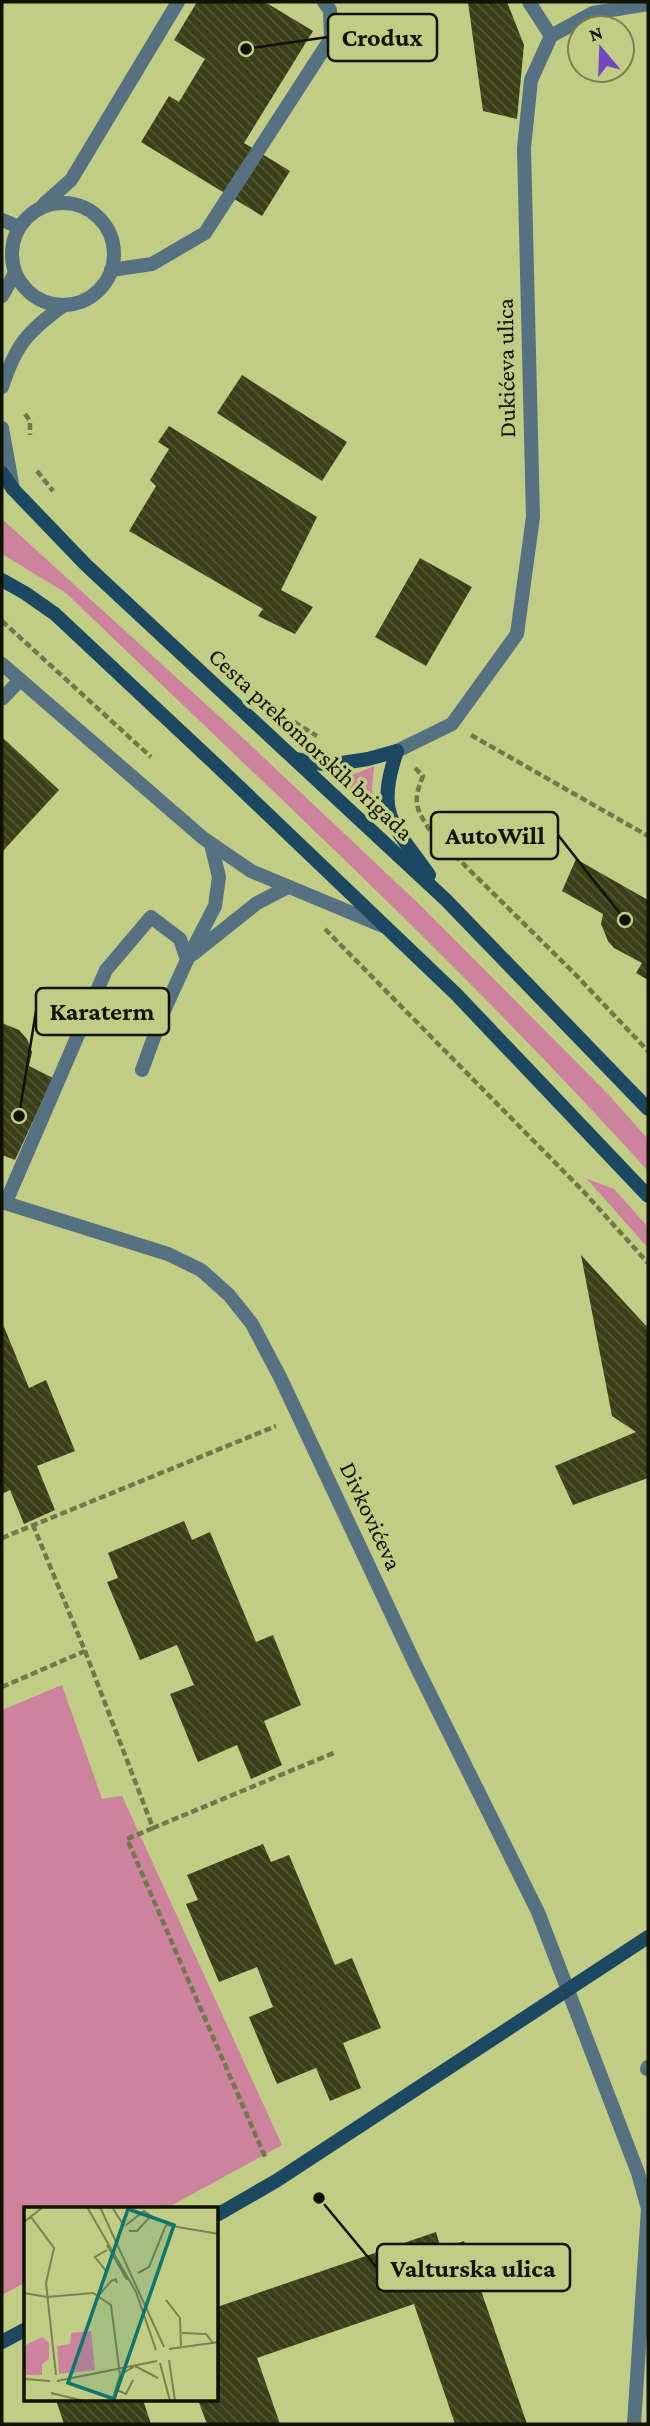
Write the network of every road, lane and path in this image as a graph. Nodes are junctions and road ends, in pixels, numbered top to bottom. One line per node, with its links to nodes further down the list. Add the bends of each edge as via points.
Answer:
1 (178, 2): 6 (street, via 71,180)
2 (324, 2): 9 (street, via 330,10 331,38 205,233 152,264)
3 (529, 2): 5 (street)
4 (648, 4): 5 (street, via 593,13)
5 (551, 36): 27 (street, Dukićeva ulica, via 531,80 524,148 533,517 517,634)
6 (42, 206): 8 (street); 9 (street, via 59,202 92,211 112,238)
7 (2, 220): 8 (street)
8 (19, 227): 10 (street, via 13,241)
9 (111, 270): 12 (street, via 93,295)
10 (15, 272): 11 (street); 12 (street, via 34,296)
11 (2, 296)
12 (64, 305): 13 (street, via 34,327 11,359)
13 (2, 387)
14 (23, 412): 16 (path, via 30,421)
15 (2, 428): 19 (street)
16 (31, 441)
17 (35, 463): 20 (path, via 38,475)
18 (2, 473): 19 (main road, Cesta prekomorskih brigada)
19 (13, 489): 30 (main road, Cesta prekomorskih brigada, via 86,565)
20 (55, 494)
21 (2, 580): 37 (main road, via 55,614)
22 (2, 621): 31 (path)
23 (2, 664): 24 (street)
24 (20, 680): 25 (street); 33 (street)
25 (2, 699)
26 (287, 715): 28 (path)
27 (452, 724): 29 (street, Dukićeva ulica); 32 (path)
28 (326, 740)
29 (397, 751): 30 (main road, via 329,765); 35 (main road, via 386,800 392,823); 39 (path, via 423,776 417,805 431,832)
30 (295, 759): 35 (main road, Cesta prekomorskih brigada)
31 (160, 765)
32 (648, 836)
33 (211, 844): 34 (street, via 251,871); 38 (street, via 219,877 215,906)
34 (288, 887): 37 (street); 38 (street, via 257,903)
35 (446, 900): 41 (main road, Cesta prekomorskih brigada)
36 (322, 927): 44 (path)
37 (387, 927): 42 (main road)
38 (187, 960): 40 (street); 43 (street, via 180,939 151,916 106,970)
39 (648, 1051)
40 (142, 1070)
41 (648, 1109)
42 (648, 1196)
43 (4, 1202): 45 (street, Divkovićeva, via 138,1243 201,1270 229,1294 253,1324)
44 (648, 1263)
45 (298, 1416): 46 (path); 53 (street, Divkovićeva, via 519,1869)
46 (33, 1525): 47 (path); 48 (path)
47 (2, 1538)
48 (85, 1651): 49 (path); 51 (path)
49 (2, 1687)
50 (336, 1752): 51 (path)
51 (153, 1828): 54 (path, via 127,1839)
52 (648, 1937): 53 (main road)
53 (567, 1989): 54 (main road); 56 (street, Divkovićeva, via 614,2104 648,2209)
54 (276, 2181): 55 (main road)
55 (219, 2214)
56 (646, 2303): 59 (street, Divkovićeva)
57 (24, 2330): 58 (main road)
58 (2, 2342)
59 (634, 2424)

